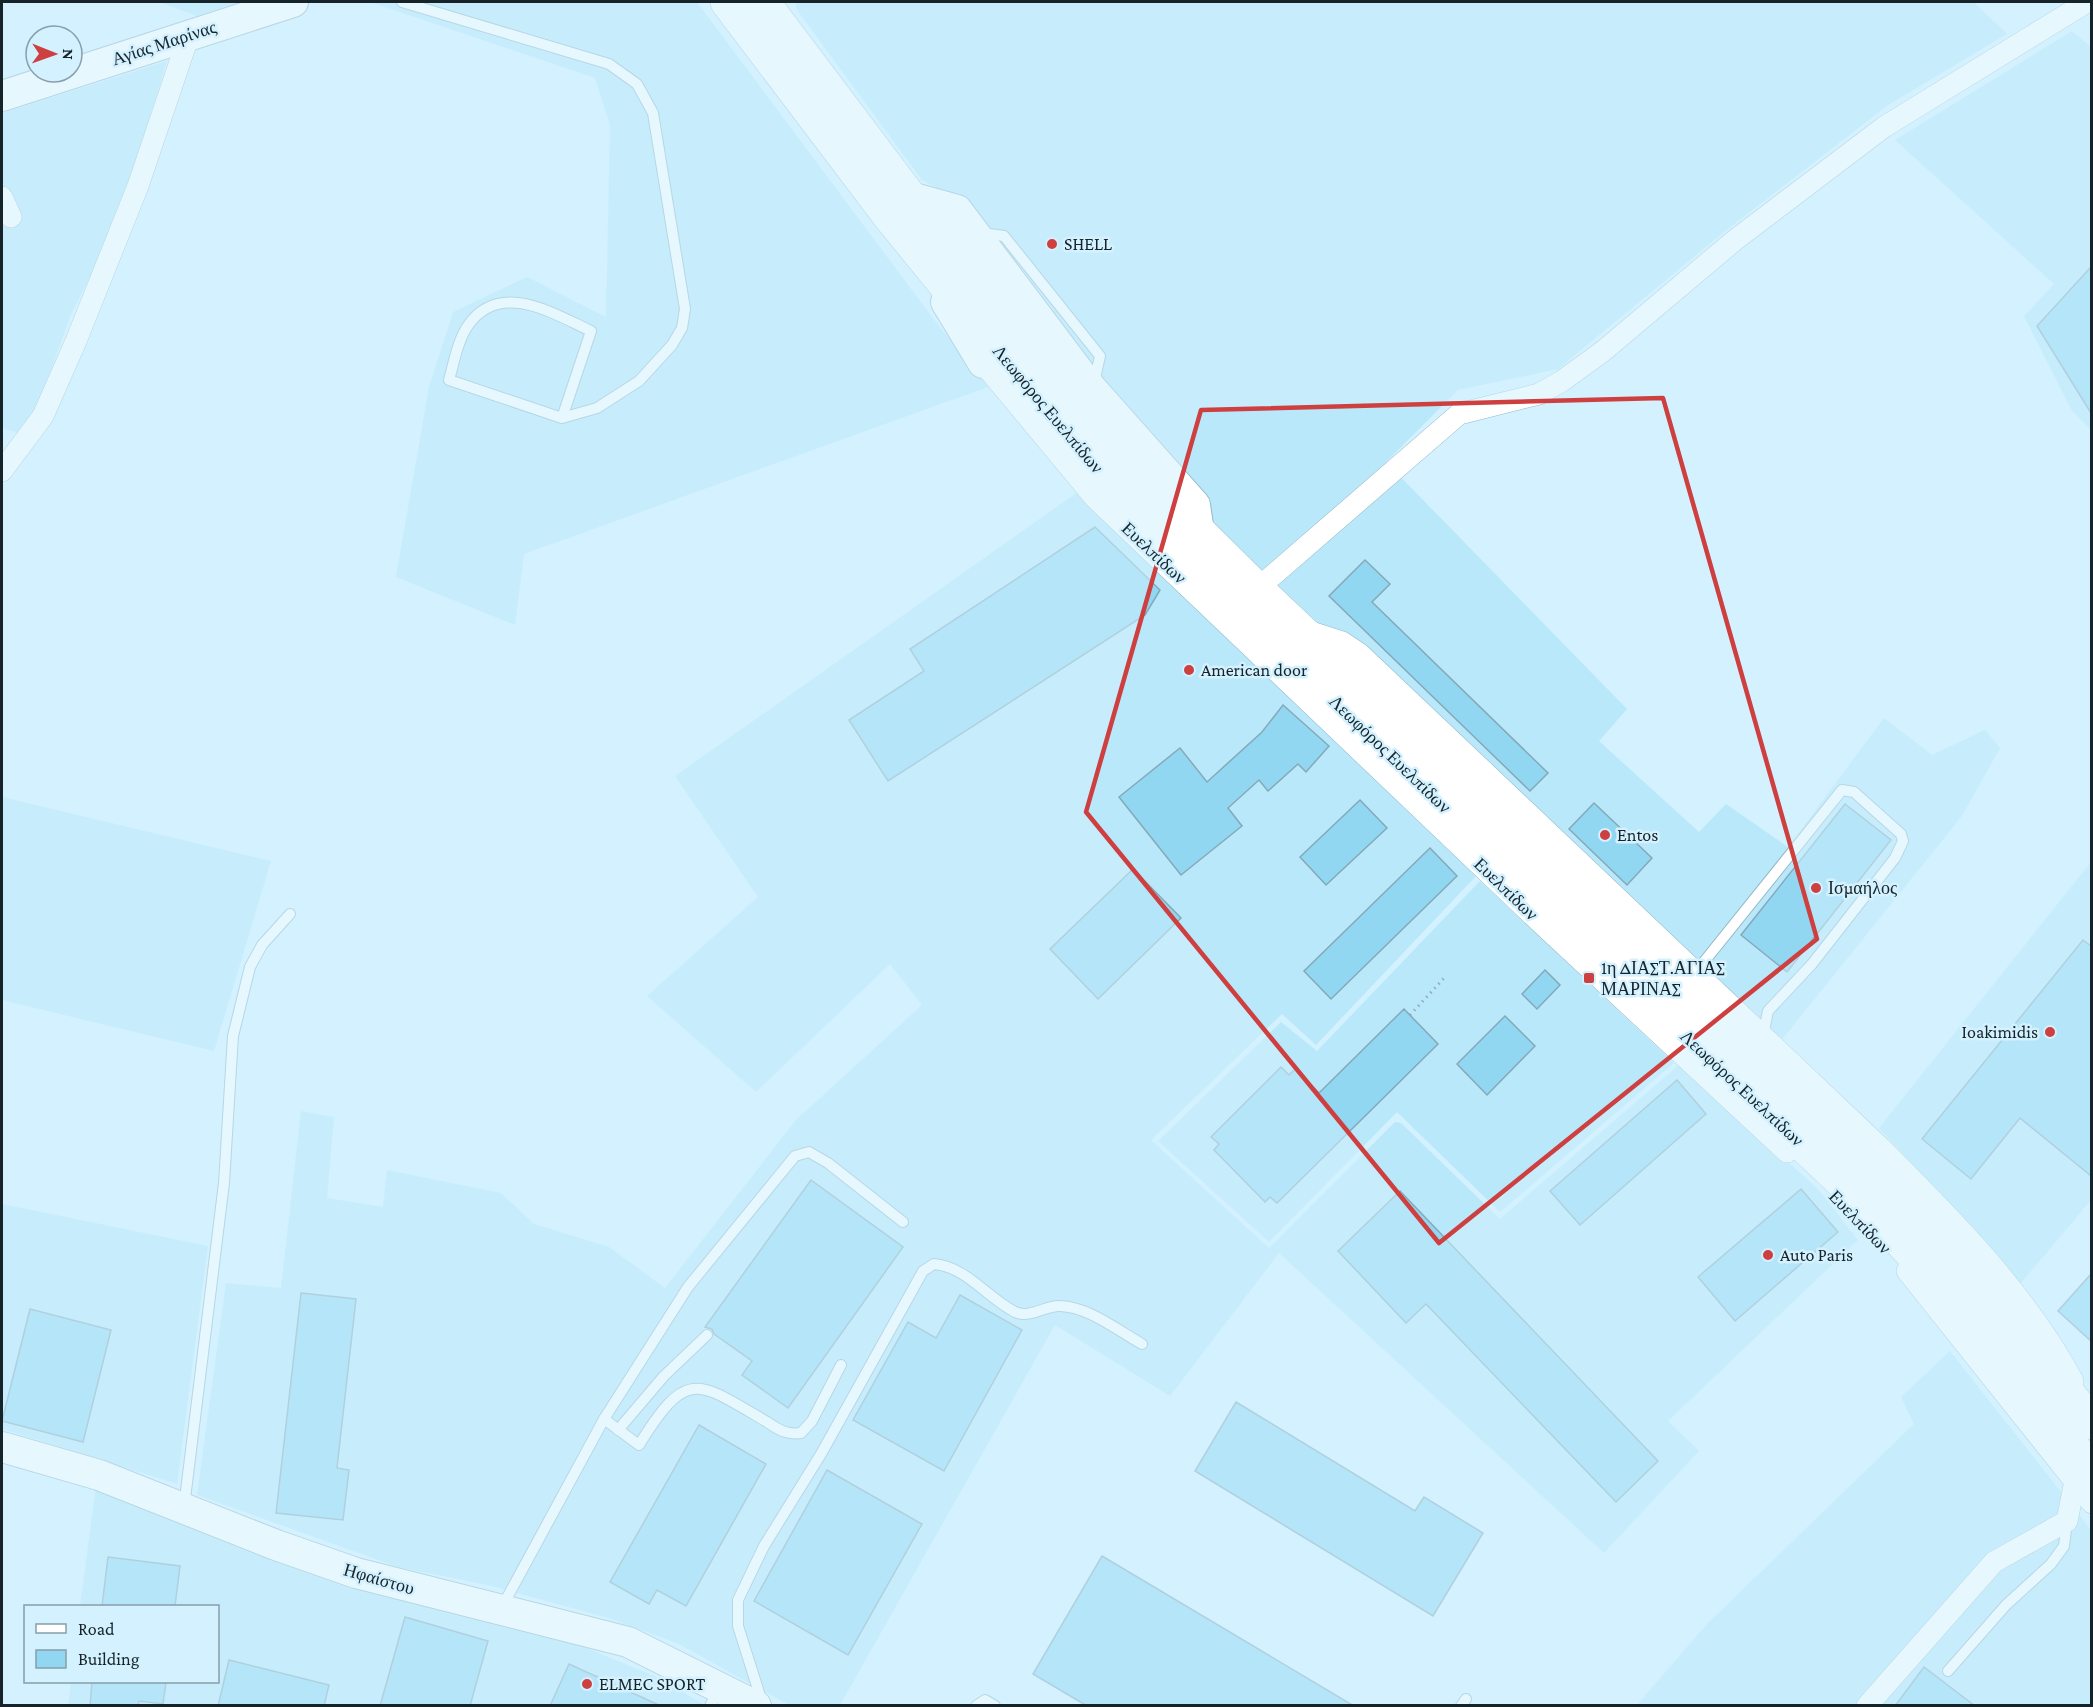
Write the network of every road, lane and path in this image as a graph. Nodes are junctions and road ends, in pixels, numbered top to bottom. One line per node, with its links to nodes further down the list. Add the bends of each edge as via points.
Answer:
1 (293, 2): 6 (street, Αγίας Μαρίνας)
2 (402, 2): 14 (lane, via 609,64 637,84 653,113 685,309 682,328 639,381 597,408)
3 (727, 2): 17 (main road, Λεωφόρος Ευελπίδων, via 933,268 990,357 1103,490)
4 (2087, 2): 17 (street, via 1884,127 1735,240 1562,381 1539,394 1459,414)
5 (770, 8): 9 (main road, Λεωφόρος Ευελπίδων)
6 (189, 34): 7 (street, Αγίας Μαρίνας); 15 (street, via 138,186 43,416)
7 (2, 96)
8 (2, 197): 10 (street)
9 (910, 197): 11 (street, via 957,210); 12 (main road, Λεωφόρος Ευελπίδων)
10 (11, 217)
11 (972, 231): 12 (street); 13 (lane, via 1004,236 1100,356)
12 (1045, 346): 13 (street); 16 (main road, Λεωφόρος Ευελπίδων, via 1132,465)
13 (1092, 389): 16 (street, via 1195,505)
14 (562, 418): 14 (lane, via 449,380 463,333 477,315 503,303 518,302 591,331)
15 (2, 471)
16 (1199, 532): 17 (main road, Λεωφόρος Ευελπίδων)
17 (1234, 600): 18 (main road, Λεωφόρος Ευελπίδων); 18 (street)
18 (1287, 650): 20 (street, via 1342,642 1360,654); 23 (main road, Λεωφόρος Ευελπίδων); 33 (main road, Λεωφόρος Ευελπίδων, via 1550,919 1762,1118 1864,1203 1959,1303)
19 (290, 914): 35 (lane, via 262,945 250,967 233,1036 224,1183)
20 (1695, 973): 23 (street); 23 (lane, via 1842,790 1854,792 1900,834 1903,841 1895,858 1812,964 1768,1011)
21 (1446, 976): 22 (path)
22 (1410, 1015)
23 (1755, 1045): 28 (street, via 1881,1148 1942,1209 2052,1341); 30 (main road, Λεωφόρος Ευελπίδων, via 1987,1292)
24 (903, 1222): 29 (lane, via 828,1163 808,1152 795,1156 688,1287)
25 (707, 1335): 31 (lane, via 664,1376)
26 (1142, 1344): 41 (lane, via 1085,1311 1058,1305 1036,1313 1017,1314 957,1270 934,1264 923,1270 821,1454 764,1546 738,1600 738,1626)
27 (841, 1365): 31 (lane, via 812,1421 801,1433 783,1432 713,1390 692,1388 675,1396 639,1445)
28 (2091, 1414)
29 (604, 1419): 31 (lane); 37 (lane)
30 (2091, 1424)
31 (618, 1430)
32 (2, 1447): 35 (street, Ηφαίστου, via 99,1475)
33 (2083, 1476): 34 (street); 36 (street)
34 (2091, 1503)
35 (184, 1508): 37 (street, Ηφαίστου, via 356,1574)
36 (2067, 1521): 38 (lane, via 2064,1546 2051,1564 2006,1605); 44 (street, via 1994,1562)
37 (500, 1610): 39 (street, Ηφαίστου, via 628,1642)
38 (1948, 1671)
39 (716, 1696): 40 (street, Ηφαίστου)
40 (756, 1706)
41 (763, 1706)
42 (976, 1706): 43 (lane, via 985,1700)
43 (995, 1706)
44 (1867, 1706)

